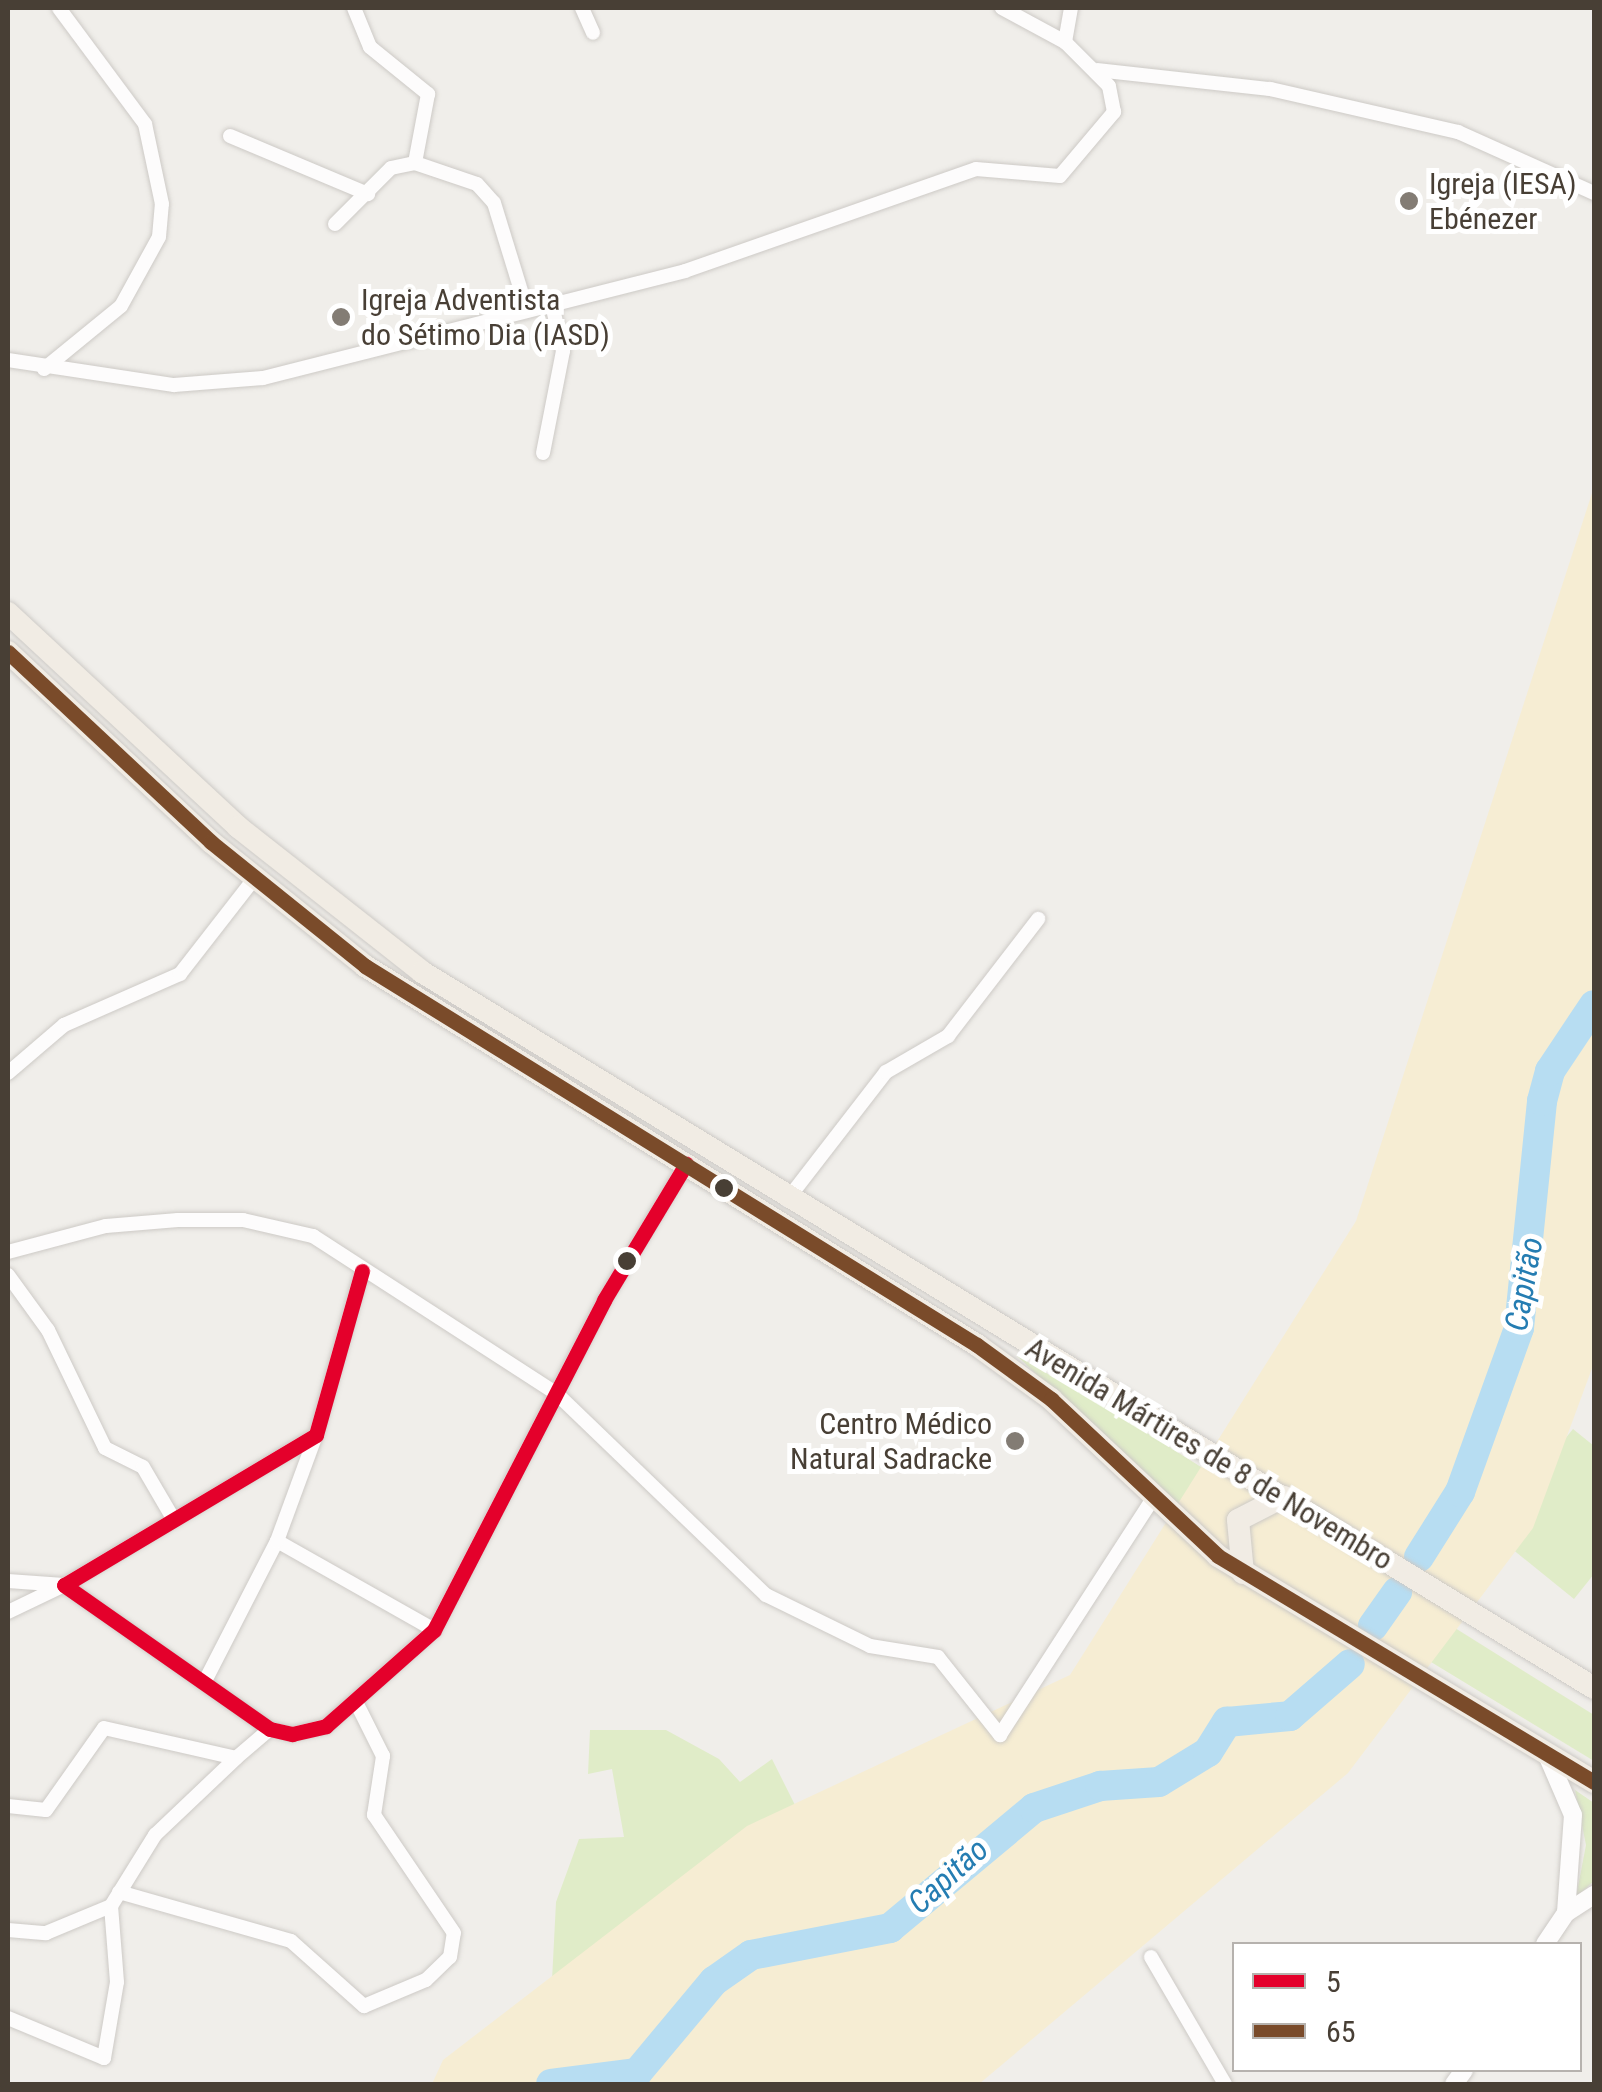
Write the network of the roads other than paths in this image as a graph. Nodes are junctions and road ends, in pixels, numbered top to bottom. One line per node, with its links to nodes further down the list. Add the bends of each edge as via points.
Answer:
1 (59, 8): 17 (street, via 144,124 162,204 160,237 121,306)
2 (354, 8): 10 (street, via 370,47 428,94)
3 (582, 8): 6 (street)
4 (1002, 8): 7 (street)
5 (1071, 8): 7 (street)
6 (592, 33)
7 (1065, 42): 8 (street)
8 (1097, 70): 11 (street, via 1270,89 1458,132); 14 (street, via 1114,112 1060,176 976,169 685,271)
9 (230, 136): 12 (street)
10 (414, 163): 12 (street, via 391,168); 15 (street, via 488,192)
11 (1594, 192)
12 (368, 194): 13 (street)
13 (335, 224)
14 (552, 305): 15 (street); 18 (street, via 563,350)
15 (527, 310): 17 (street, via 264,378 174,386)
16 (8, 360): 17 (street)
17 (44, 369)
18 (543, 453)
19 (8, 613): 25 (main road, Avenida Mártires de 8 de Novembro, via 368,934)
20 (8, 652): 21 (main road, Avenida Mártires de 8 de Novembro)
21 (254, 880): 23 (street, via 180,974 64,1025); 24 (main road, Avenida Mártires de 8 de Novembro, via 404,993)
22 (1038, 919): 25 (street, via 948,1036 886,1072)
23 (8, 1073)
24 (686, 1164): 29 (street); 32 (main road, Avenida Mártires de 8 de Novembro, via 1016,1372)
25 (787, 1200): 31 (main road, Avenida Mártires de 8 de Novembro)
26 (8, 1252): 27 (street, via 106,1226 242,1220 313,1236)
27 (362, 1271): 29 (street); 30 (street)
28 (8, 1275): 33 (street, via 48,1330 105,1448 144,1467)
29 (558, 1394): 32 (street, via 766,1595 870,1646 927,1649 1000,1736); 39 (street)
30 (316, 1435): 33 (street); 34 (street)
31 (1283, 1496): 35 (main road, via 1238,1520); 41 (main road, Avenida Mártires de 8 de Novembro)
32 (1152, 1500): 35 (main road, Avenida Mártires de 8 de Novembro)
33 (170, 1515): 37 (street)
34 (278, 1542): 39 (street); 40 (street)
35 (1244, 1573): 44 (main road, Avenida Mártires de 8 de Novembro)
36 (8, 1581): 37 (street)
37 (64, 1585): 38 (street); 40 (street)
38 (8, 1612)
39 (434, 1630): 42 (street)
40 (205, 1681): 43 (street)
41 (1594, 1688)
42 (356, 1702): 43 (street, via 309,1733); 49 (street, via 383,1756 374,1815 454,1933 450,1957 426,1980 364,2006 291,1941)
43 (270, 1729): 45 (street)
44 (1546, 1753): 46 (main road, Avenida Mártires de 8 de Novembro); 50 (street, via 1573,1815)
45 (236, 1758): 47 (street, via 104,1728 53,1804); 49 (street, via 155,1834)
46 (1594, 1782)
47 (11, 1812)
48 (1594, 1896): 50 (street)
49 (115, 1899): 51 (street, via 46,1933); 54 (street, via 117,1982 104,2058)
50 (1566, 1913): 52 (street)
51 (8, 1930)
52 (1546, 1942)
53 (1151, 1956): 55 (street)
54 (8, 2018)
55 (1224, 2084)

